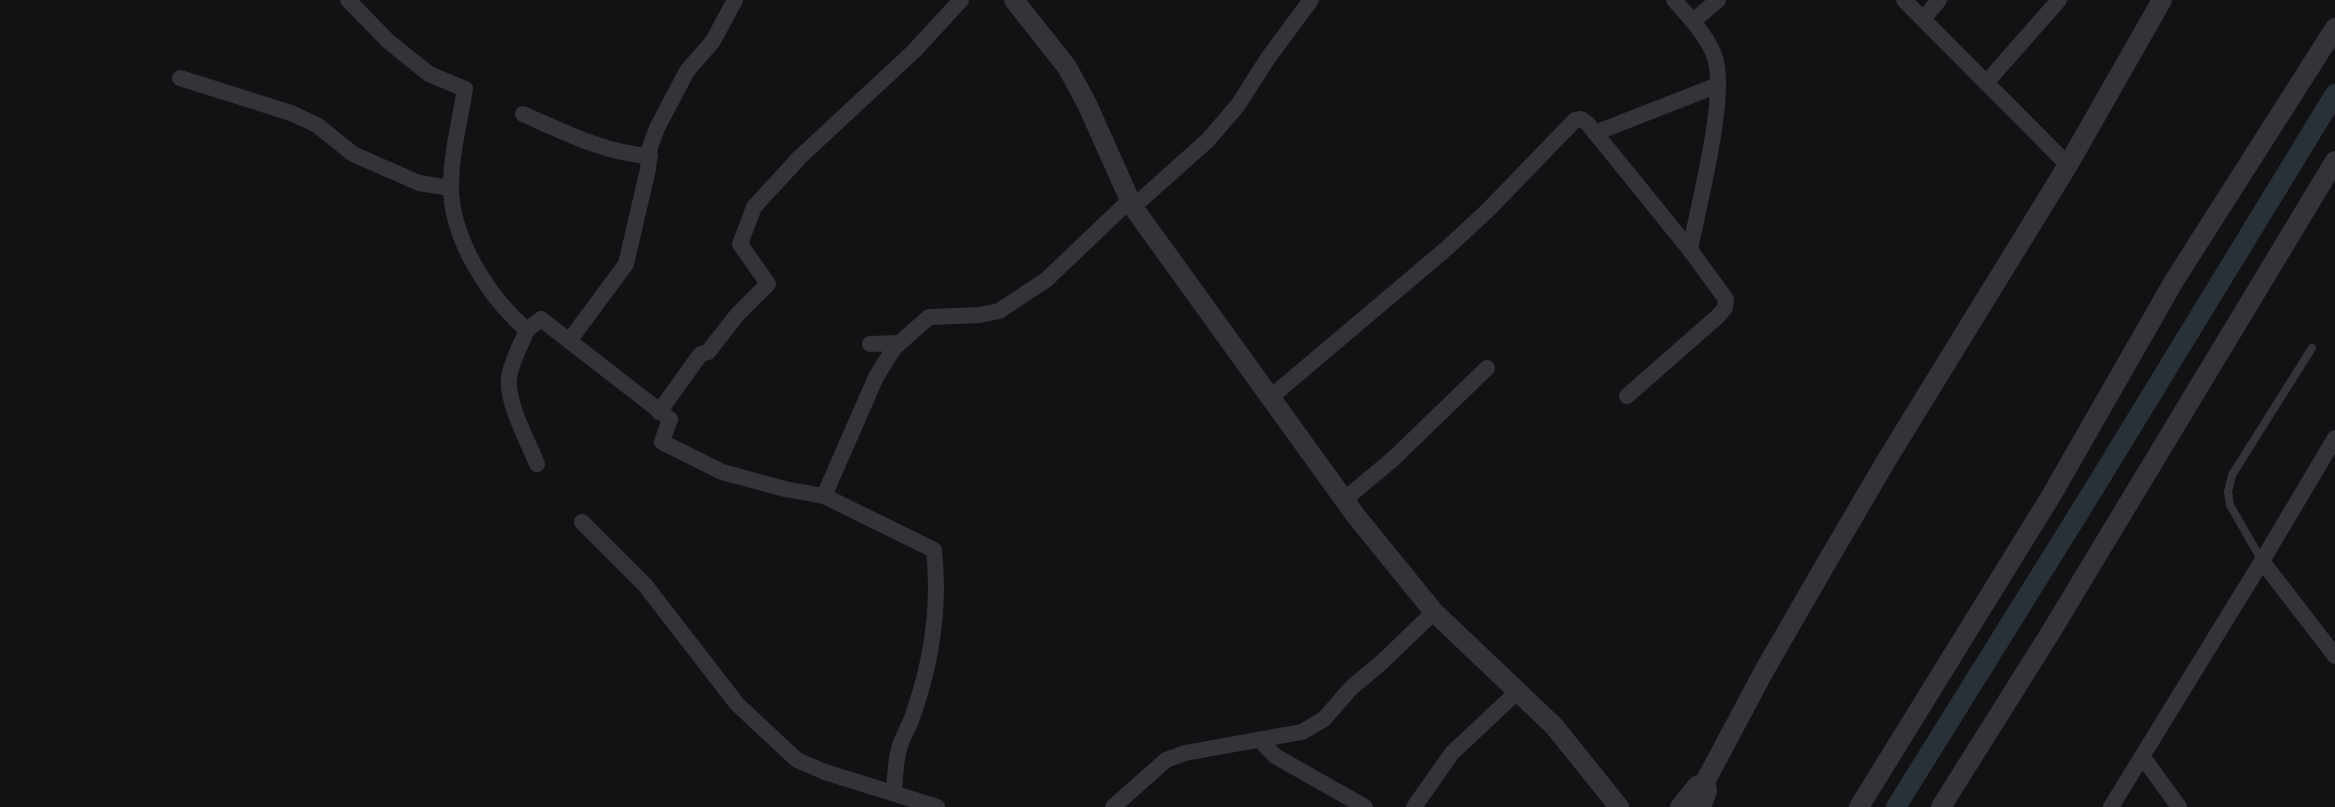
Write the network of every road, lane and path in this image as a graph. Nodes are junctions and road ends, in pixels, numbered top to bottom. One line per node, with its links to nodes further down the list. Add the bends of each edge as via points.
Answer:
1 (735, 0): 20 (street, via 713,41 687,71 657,128)
2 (961, 0): 34 (street, via 754,207 740,244 768,284 701,354)
3 (1014, 0): 24 (street, via 1067,67)
4 (1311, 0): 24 (street, via 1208,140)
5 (1674, 0): 13 (street)
6 (1718, 0): 13 (street)
7 (1904, 0): 12 (street)
8 (1939, 0): 12 (street)
9 (2059, 0): 16 (street)
10 (2162, 0): 22 (street)
11 (351, 1): 23 (street, via 429,74 465,89)
12 (1923, 19): 16 (street)
13 (1693, 21): 17 (street, via 1714,53)
14 (2335, 28): 55 (street, via 2174,281 2051,496)
15 (180, 78): 23 (street, via 291,113 317,125 353,154 419,183)
16 (1986, 83): 22 (street)
17 (1718, 85): 19 (street); 25 (street)
18 (523, 114): 20 (street, via 597,146)
19 (1595, 133): 25 (street); 33 (street, via 1581,119 1575,120 1446,249)
20 (650, 156): 27 (street, via 626,264)
21 (2335, 161): 56 (street)
22 (2068, 165): 46 (street, via 1886,461)
23 (451, 188): 26 (street, via 458,232 482,278)
24 (1131, 203): 28 (street, via 1046,280 999,311 929,317); 33 (street)
25 (1690, 250): 32 (street, via 1722,291 1725,308)
26 (527, 330): 27 (street, via 541,319); 36 (street, via 509,386)
27 (569, 341): 34 (street)
28 (899, 343): 29 (street); 37 (street, via 876,377)
29 (870, 344)
30 (2312, 348): 40 (lane, via 2232,475 2228,492)
31 (1487, 368): 38 (street)
32 (1627, 396)
33 (1271, 397): 38 (street)
34 (659, 412): 37 (street, via 670,419 662,442 722,472)
35 (2335, 438): 40 (street)
36 (537, 464)
37 (824, 496): 47 (street, via 934,550 936,615 913,715 898,750)
38 (1345, 499): 41 (street)
39 (582, 522): 47 (street, via 645,585 737,704 797,760)
40 (2262, 561): 42 (street); 45 (street)
41 (1434, 612): 43 (street); 44 (street, via 1324,719 1302,732)
42 (2334, 652)
43 (1518, 691): 51 (street, via 1452,753); 52 (street, via 1554,726)
44 (1261, 741): 49 (street, via 1166,760); 50 (street, via 1275,756)
45 (2142, 756): 57 (street); 58 (street)
46 (1705, 782): 53 (street); 54 (street)
47 (894, 793): 48 (street)
48 (937, 807)
49 (1113, 807)
50 (1365, 807)
51 (1414, 807)
52 (1619, 807)
53 (1680, 807)
54 (1701, 807)
55 (1859, 807)
56 (1941, 807)
57 (2111, 807)
58 (2179, 807)

